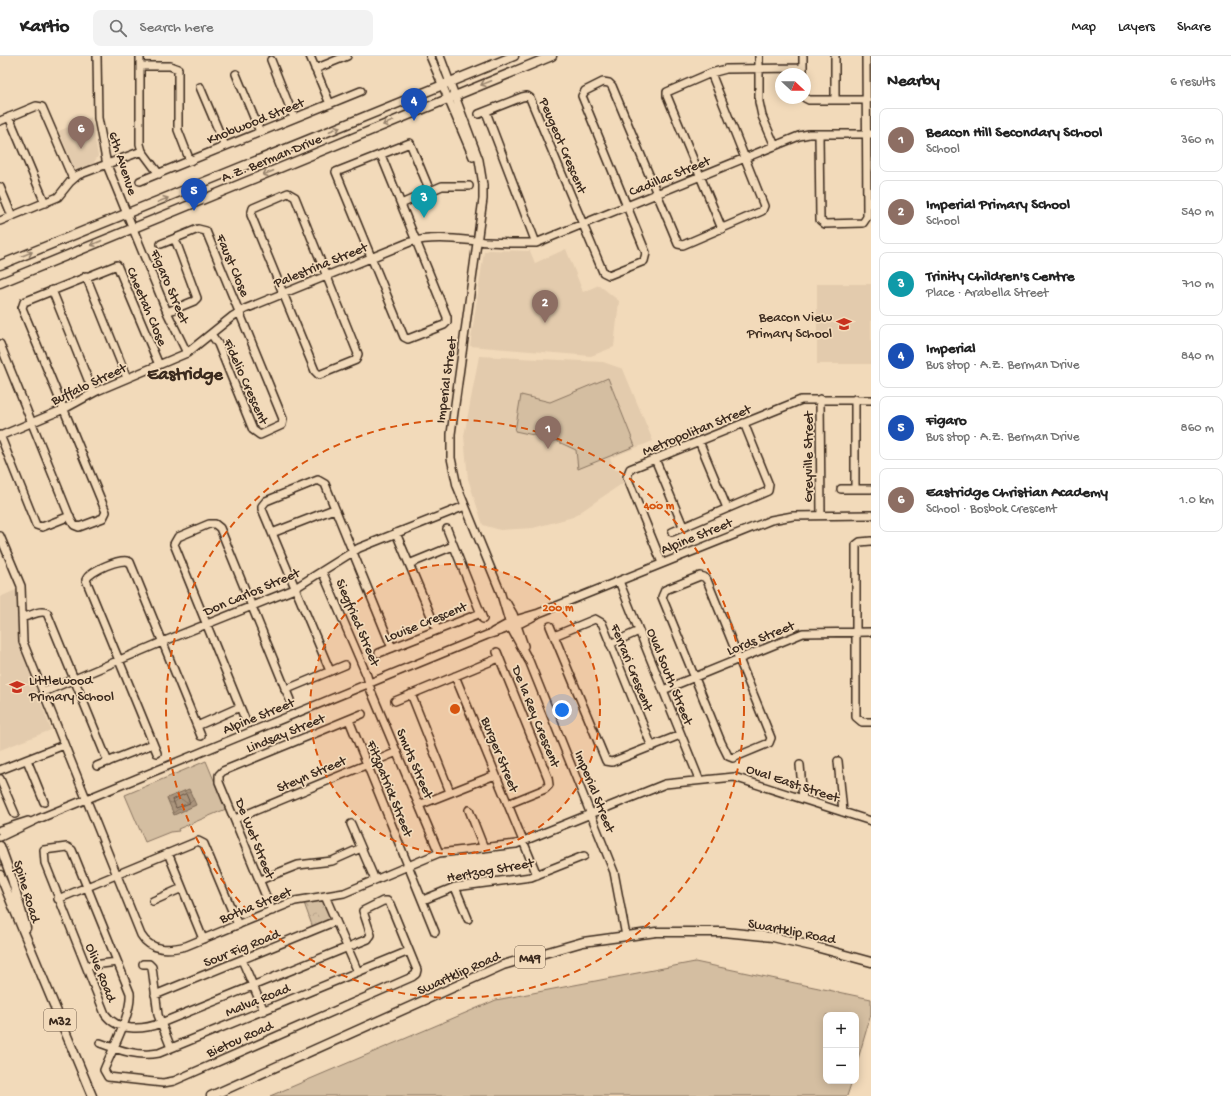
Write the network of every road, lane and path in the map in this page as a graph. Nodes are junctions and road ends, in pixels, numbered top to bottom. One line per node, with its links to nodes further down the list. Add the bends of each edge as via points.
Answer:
1 (97, 56): 41 (street, 6th Avenue, via 98,118)
2 (140, 56): 14 (street)
3 (310, 56): 17 (street)
4 (347, 56): 17 (street)
5 (430, 56): 21 (street)
6 (440, 56): 21 (street)
7 (514, 56): 21 (main road, A.Z. Berman Drive)
8 (552, 56): 24 (main road, A.Z. Berman Drive, one-way to 24)
9 (759, 56): 15 (street)
10 (803, 56): 16 (street)
11 (835, 56): 26 (street)
12 (866, 56): 27 (street)
13 (270, 60): 30 (street)
14 (140, 66): 37 (street); 40 (street, via 170,66 178,69 178,130)
15 (759, 68): 18 (street); 20 (street, via 730,68); 36 (street, via 760,109)
16 (803, 68)
17 (315, 69): 28 (street)
18 (775, 69)
19 (236, 74): 32 (street)
20 (711, 74): 39 (street); 43 (street, via 667,94)
21 (446, 83): 24 (street, Imperial Street); 53 (main road, A.Z. Berman Drive, one-way to 21)
22 (200, 87): 35 (street)
23 (361, 91): 28 (street, Knobwood Street)
24 (451, 97): 57 (main road, A.Z. Berman Drive, one-way to 57); 61 (street, Imperial Street, via 479,160 483,190)
25 (811, 100): 26 (street)
26 (835, 100): 27 (street)
27 (866, 100): 34 (street)
28 (330, 104): 30 (street, Knobwood Street)
29 (9, 117): 31 (street); 44 (street, via 36,106 42,107); 50 (street)
30 (294, 118): 32 (street, Knobwood Street)
31 (0, 121)
32 (260, 132): 35 (street, Knobwood Street)
33 (819, 134): 34 (street, Cadillac Street); 34 (street, via 820,220 825,224 860,224 867,217); 36 (street, Cadillac Street, via 804,134)
34 (869, 134)
35 (225, 146): 40 (street, Knobwood Street)
36 (775, 146): 39 (street, Cadillac Street)
37 (142, 151): 41 (street); 42 (street)
38 (381, 155): 48 (street, via 410,143); 51 (street); 64 (street, via 336,172)
39 (745, 158): 43 (street, Cadillac Street); 58 (street, via 764,209 761,213)
40 (190, 161): 42 (street, Knobwood Street)
41 (108, 165): 44 (street, via 78,175); 53 (street, 6th Avenue)
42 (159, 174): 45 (street, Knobwood Street)
43 (700, 177): 49 (street, Cadillac Street); 58 (street)
44 (73, 180): 50 (street, via 58,197)
45 (140, 181)
46 (469, 186): 48 (street, via 446,185)
47 (0, 188): 54 (street)
48 (430, 191): 51 (street)
49 (656, 195): 52 (street, Cadillac Street); 52 (street, via 612,86 603,82 584,91 582,96); 58 (street, via 678,244 684,245)
50 (44, 203): 54 (street)
51 (401, 204): 60 (street)
52 (627, 206): 56 (street, Cadillac Street); 56 (street, via 646,253 641,262 609,275 604,274)
53 (127, 214): 57 (street, 6th Avenue); 65 (main road, A.Z. Berman Drive, one-way to 53)
54 (12, 216): 55 (street)
55 (0, 221)
56 (583, 225): 62 (street, Cadillac Street); 62 (street, Peugeot Crescent, via 530,98 522,97 482,113)
57 (132, 228): 68 (main road, A.Z. Berman Drive, one-way to 68); 71 (street, Figaro Street)
58 (722, 229)
59 (175, 239): 63 (street); 71 (street, via 197,298); 72 (street, Faust Close, via 202,229 206,231)
60 (416, 240): 61 (street, Palestrina Street); 64 (street, Palestrina Street); 64 (street, via 447,322 412,338 404,337)
61 (478, 241): 62 (street, Cadillac Street); 91 (street, Imperial Street, via 450,443 454,478)
62 (536, 243)
63 (161, 244)
64 (371, 258): 67 (street, Palestrina Street)
65 (0, 265)
66 (86, 276): 69 (street, Cheetah Close); 76 (street, Cheetah Close, via 114,265 118,267); 77 (street)
67 (327, 276): 70 (street, Palestrina Street); 70 (street, via 358,354 356,360 319,375 315,371); 70 (street, via 295,197 291,193 281,196 253,208 250,212)
68 (0, 283)
69 (52, 290): 78 (street); 82 (street, Cheetah Close, via 26,301 22,308)
70 (283, 294): 72 (street, Palestrina Street)
71 (167, 312): 75 (street, Figaro Street)
72 (239, 312): 73 (street, Palestrina Street); 73 (street, Fidelio Crescent, via 283,419 282,425 260,435 256,434 218,344)
73 (211, 334): 75 (street, Palestrina Street)
74 (0, 344): 83 (street)
75 (187, 353): 76 (street, Buffalo Street)
76 (159, 365): 77 (street, Buffalo Street)
77 (127, 378): 78 (street, Buffalo Street)
78 (93, 392): 82 (street, Buffalo Street)
79 (820, 399): 80 (street, Metropolitan Street); 84 (street, Metropolitan Street, via 801,400); 94 (street, Greyville Street)
80 (854, 400): 81 (street, Metropolitan Street); 89 (street)
81 (871, 400)
82 (64, 408): 83 (street, Buffalo Street); 96 (street, via 106,512 103,518 79,527 74,525)
83 (32, 422): 85 (street, Buffalo Street); 96 (street)
84 (744, 423): 86 (street, Metropolitan Street); 92 (street, via 769,488 766,493)
85 (0, 436): 96 (street, via 36,524 42,527)
86 (699, 441): 87 (street, Metropolitan Street); 92 (street)
87 (655, 459): 97 (street); 106 (street, Metropolitan Street, via 630,469 627,475)
88 (841, 489): 89 (street)
89 (855, 489): 90 (street)
90 (871, 489)
91 (465, 506): 101 (street, Don Carlos Street); 114 (street, Imperial Street)
92 (727, 508): 97 (street)
93 (334, 509): 100 (street); 100 (street, via 322,481 318,480 264,503 262,509); 105 (street)
94 (820, 515): 95 (street, Alpine Street); 106 (street, Alpine Street, via 771,520)
95 (871, 515)
96 (70, 516)
97 (683, 526): 99 (street)
98 (447, 529): 104 (street, Louise Crescent)
99 (672, 532)
100 (272, 533): 110 (street)
101 (396, 533): 105 (street, Don Carlos Street); 107 (street)
102 (0, 536): 112 (street, Botha Street, via 21,586)
103 (871, 541): 118 (street, via 856,545)
104 (453, 546): 107 (street); 116 (street, Louise Crescent, via 482,616)
105 (352, 552): 108 (street, Don Carlos Street); 123 (street)
106 (662, 563): 109 (street, Alpine Street)
107 (409, 564): 116 (street)
108 (322, 571): 110 (street, Don Carlos Street); 132 (street, Siegfried Street)
109 (619, 581): 114 (street, Alpine Street); 117 (street, Oval South Street)
110 (296, 588): 111 (street, Don Carlos Street); 128 (street)
111 (251, 606): 113 (street, Don Carlos Street); 113 (street, via 220,528 215,524 209,524 178,537 174,544); 133 (street)
112 (22, 617): 131 (street, via 42,611 47,613); 135 (street, Botha Street, via 22,642)
113 (206, 624): 121 (street, Don Carlos Street); 139 (street)
114 (513, 624): 132 (street, Alpine Street); 171 (street, Imperial Street)
115 (550, 626): 120 (street)
116 (437, 630): 123 (street, Louise Crescent)
117 (639, 631): 122 (street); 134 (street, Oval South Street)
118 (856, 632): 119 (street, Lords Street); 125 (street, Lords Street, via 803,633); 143 (street, via 856,717 862,722)
119 (871, 632)
120 (554, 636): 122 (street, Ferrari Crescent, via 595,619 602,623); 149 (street, via 607,762)
121 (162, 642): 126 (street, Don Carlos Street); 126 (street, via 130,562 123,560 90,573 86,580); 144 (street)
122 (610, 644): 149 (street, Ferrari Crescent)
123 (392, 648): 124 (street, Louise Crescent)
124 (380, 653)
125 (740, 660): 130 (street, Lords Street); 130 (street, via 771,738 769,743 732,758 727,755); 130 (street, via 707,580 700,576 662,593)
126 (119, 661): 131 (street, Don Carlos Street); 147 (street)
127 (345, 665): 128 (street)
128 (330, 671): 133 (street)
129 (455, 676): 136 (street, De la Rey Crescent); 160 (street, Burger Street); 167 (street, De la Rey Crescent, via 498,655 549,785 546,789)
130 (696, 677): 134 (street, Lords Street)
131 (74, 678): 135 (street, Don Carlos Street); 154 (street)
132 (369, 683): 150 (street, Smuts Street); 164 (street, Alpine Street)
133 (285, 690): 137 (street)
134 (664, 690): 145 (street, Oval South Street)
135 (44, 692): 148 (street, Botha Street)
136 (411, 694): 138 (street, De la Rey Crescent); 163 (street)
137 (290, 700)
138 (395, 701)
139 (240, 707): 141 (street); 144 (street)
140 (362, 714): 142 (street, Lindsay Street)
141 (245, 719)
142 (349, 720): 155 (street, Fitzpatrick Street); 159 (street, Lindsay Street, via 223,771)
143 (871, 722)
144 (197, 726): 146 (street)
145 (680, 735): 149 (street); 162 (street, Oval South Street)
146 (201, 736)
147 (153, 744): 151 (street); 154 (street)
148 (64, 745): 152 (street); 164 (street, Botha Street)
149 (652, 747)
150 (397, 752): 155 (street, Steyn Street); 168 (street, Smuts Street)
151 (157, 753)
152 (27, 760): 158 (street); 166 (street)
153 (838, 761): 170 (street)
154 (108, 762): 157 (street)
155 (367, 764): 174 (street, Steyn Street); 186 (street, Fitzpatrick Street)
156 (800, 765): 165 (street)
157 (97, 766)
158 (0, 770)
159 (219, 775): 174 (street, De Wet Street, via 219,782)
160 (495, 775): 163 (street); 167 (street, Burger Street)
161 (0, 779): 172 (street)
162 (699, 779): 165 (street, Oval East Street, via 734,777); 171 (street, Oval East Street, via 661,785)
163 (450, 792): 168 (street)
164 (86, 799): 173 (street, Alpine Street); 187 (street, Botha Street)
165 (803, 799): 170 (street, Oval East Street)
166 (44, 802)
167 (508, 804): 179 (street, Burger Street)
168 (419, 805): 184 (street, Smuts Street)
169 (469, 810): 182 (street)
170 (843, 812): 175 (street, Oval East Street)
171 (591, 813): 179 (street, Botha Street); 204 (street, Imperial Street, via 616,879)
172 (14, 814)
173 (38, 819): 177 (street, Alpine Street); 178 (street, Alpine Street)
174 (235, 819): 190 (street, De Wet Street)
175 (871, 821)
176 (351, 824): 181 (street)
177 (0, 830)
178 (0, 838)
179 (523, 841): 182 (street, Botha Street); 189 (street, Burger Street)
180 (0, 846): 206 (main road, Spine Road / M32, via 12,878)
181 (361, 848): 190 (street, via 332,861 298,865); 191 (street)
182 (484, 848): 184 (street, Botha Street)
183 (168, 853): 187 (street); 194 (street); 202 (street, via 198,841 202,842)
184 (439, 853): 186 (street, Botha Street)
185 (584, 856): 189 (street, Hertzog Street)
186 (409, 866): 191 (street, Botha Street); 197 (street, Fitzpatrick Street)
187 (116, 874): 192 (street); 205 (street, Botha Street, via 141,935 149,944 156,948 170,949)
188 (0, 875): 206 (main road, Spine Road / M32)
189 (537, 875): 193 (street, Hertzog Street)
190 (260, 880): 199 (street, De Wet Street)
191 (374, 880): 195 (street, Botha Street, via 344,893)
192 (87, 887): 196 (street); 196 (street, Olive Road, via 70,848 46,849 45,864); 210 (street, Bietou Road)
193 (455, 887): 197 (street, Hertzog Street); 200 (street)
194 (182, 888): 198 (street); 205 (street)
195 (325, 896): 199 (street, Botha Street, via 297,900); 201 (street)
196 (58, 898): 213 (street, Olive Road)
197 (423, 900): 203 (street, Fitzpatrick Street)
198 (153, 901)
199 (272, 911): 202 (street, Botha Street)
200 (468, 919)
201 (336, 921): 207 (street); 209 (street, Sour Fig Road)
202 (238, 924): 205 (street, Botha Street)
203 (435, 932)
204 (626, 936): 211 (main road, Swartklip Road / M49, via 677,931 749,934 816,946); 224 (main road, Swartklip Road / M49, via 556,949 503,965)
205 (203, 939)
206 (29, 944): 223 (main road, Spine Road / M32)
207 (346, 948): 208 (street, Bietou Road, via 368,939 371,935 363,911 387,901); 214 (street); 215 (street, Olive Road)
208 (409, 951): 214 (street, Malva Road); 221 (street, Bietou Road, via 417,970 412,977 174,1081 163,1083 108,1077 104,1070)
209 (242, 960): 215 (street); 216 (street, Sour Fig Road)
210 (117, 962): 213 (street); 219 (street, Bietou Road, via 128,987 130,999)
211 (871, 962)
212 (143, 964): 216 (street, via 152,967)
213 (86, 966): 219 (street, Olive Road, via 105,1014 112,1021)
214 (358, 972): 217 (street, Malva Road)
215 (253, 986): 217 (street); 218 (street, Olive Road)
216 (155, 996): 218 (street)
217 (264, 1011): 222 (street, Malva Road)
218 (161, 1023): 219 (street, Olive Road, via 141,1029); 222 (street)
219 (122, 1025): 221 (street, Bietou Road)
220 (100, 1043): 221 (street, Malva Road)
221 (113, 1048): 222 (street, Malva Road, via 150,1055)
222 (171, 1048)
223 (92, 1096)
224 (211, 1096)

